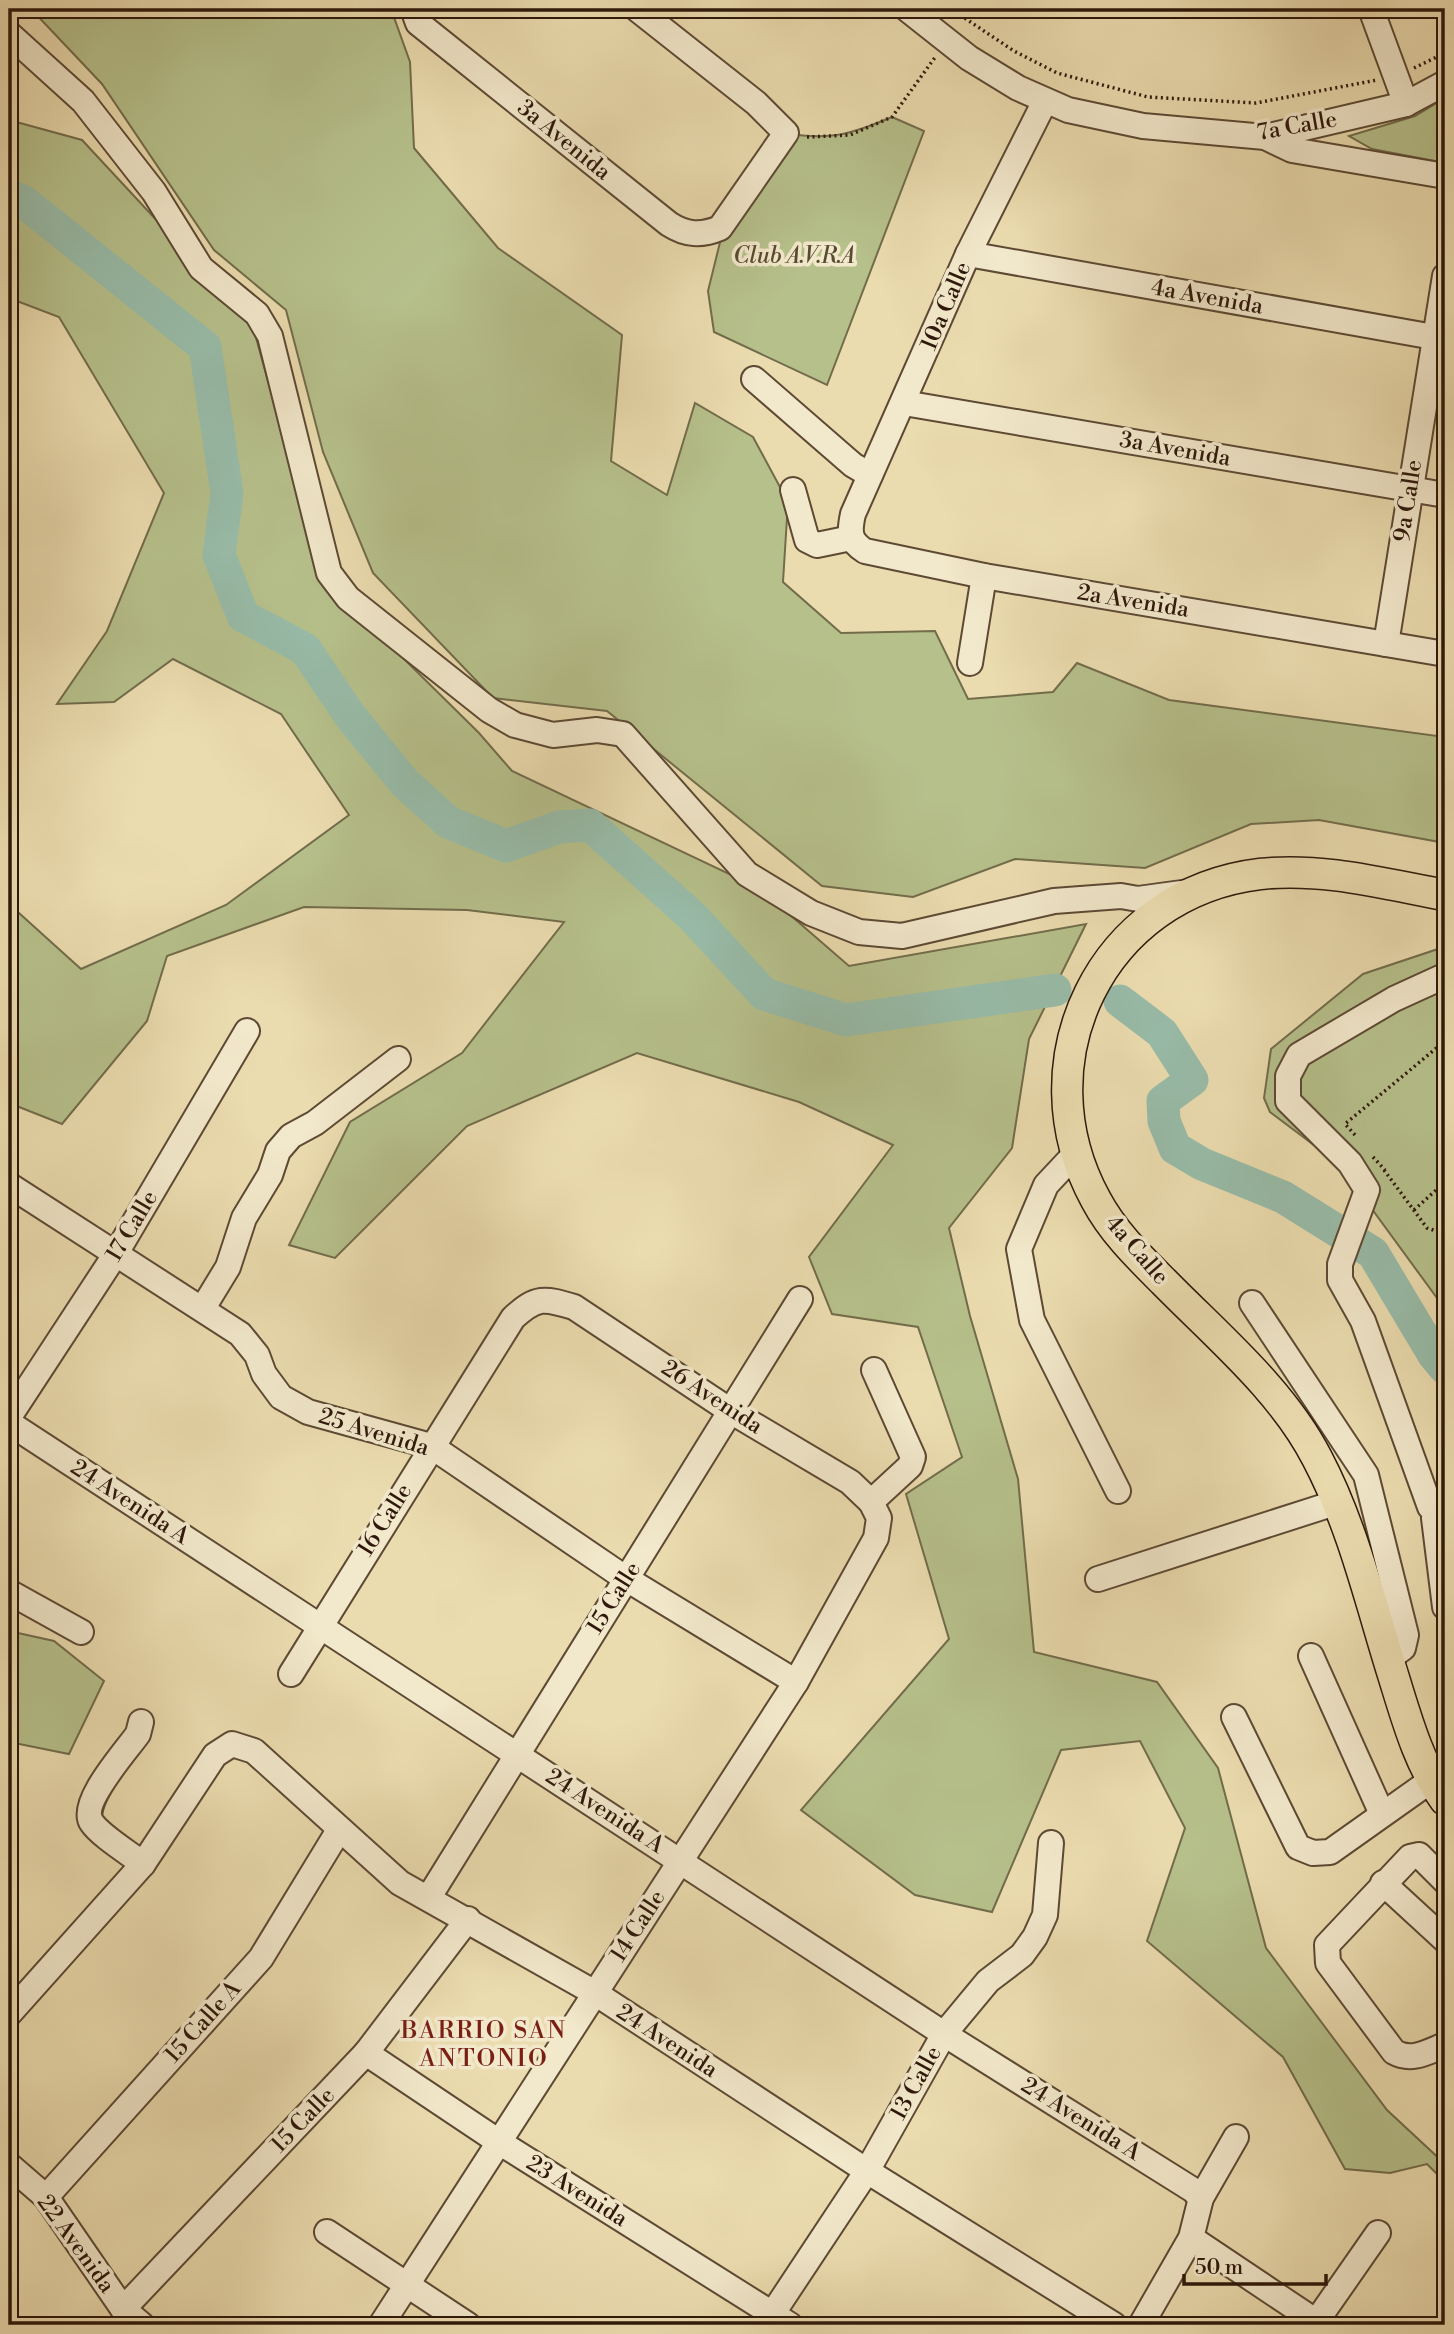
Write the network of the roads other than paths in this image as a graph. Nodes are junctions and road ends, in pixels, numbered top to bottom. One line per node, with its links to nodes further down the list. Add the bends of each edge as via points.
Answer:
1 (638, 9): 4 (street, 3a Avenida, via 791,134 719,228 696,234 669,224)
2 (907, 9): 7 (street, 7a Calle, via 993,74)
3 (1371, 9): 8 (street)
4 (416, 16)
5 (9, 34): 25 (street, via 83,101 155,192 201,268 257,314 270,336 329,573 348,598 489,710 515,725 553,735 597,730 623,734 747,874 811,913 859,932 902,936 1054,901 1121,896 1138,900)
6 (1445, 83): 8 (street, 7a Calle)
7 (1045, 101): 9 (street, 7a Calle, via 1093,117 1143,126); 11 (street, 10a Calle)
8 (1406, 104): 9 (street, 7a Calle)
9 (1265, 136): 10 (street, via 1292,150)
10 (1445, 176)
11 (968, 254): 13 (street, 4a Avenida); 15 (street, 10a Calle)
12 (1445, 276): 13 (street, 9a Calle)
13 (1440, 338): 17 (street, 9a Calle)
14 (754, 379): 16 (street)
15 (904, 403): 16 (street, 10a Calle); 17 (street, 3a Avenida)
16 (870, 475): 20 (street, 10a Calle)
17 (1410, 488): 19 (street, 3a Avenida); 22 (street, 9a Calle)
18 (793, 491): 20 (street, via 807,540 817,545)
19 (1445, 495)
20 (852, 526): 21 (street, 2a Avenida, via 865,551)
21 (984, 576): 22 (street, 2a Avenida); 24 (street)
22 (1386, 643): 23 (street, 2a Avenida)
23 (1445, 654)
24 (970, 663)
25 (1194, 891): 26 (main road, 4a Calle, via 1258,874 1293,873 1340,876); 30 (main road, 4a Calle, via 1150,919 1112,956 1081,1013 1067,1059 1065,1102)
26 (1445, 895)
27 (1445, 985): 45 (street, via 1440,978 1428,981 1394,999 1299,1055 1288,1076 1288,1101 1350,1163 1364,1186 1340,1264 1340,1280 1363,1321)
28 (247, 1031): 32 (street, 17 Calle)
29 (398, 1059): 36 (street, via 315,1124 291,1136 278,1151 270,1175 244,1219 229,1267)
30 (1076, 1153): 42 (street, via 1046,1185 1019,1249 1032,1320); 43 (main road, 4a Calle, via 1091,1191 1115,1231 1288,1412 1316,1455)
31 (9, 1185): 32 (street, 25 Avenida)
32 (116, 1255): 36 (street, 25 Avenida); 39 (street, 17 Calle)
33 (800, 1299): 38 (street, 15 Calle)
34 (531, 1302): 38 (street, 26 Avenida, via 548,1299 574,1307); 41 (street, 16 Calle, via 513,1318)
35 (1252, 1303): 53 (street, via 1366,1475 1406,1635 1403,1648)
36 (203, 1308): 41 (street, 25 Avenida, via 240,1334 281,1397 308,1412)
37 (874, 1370): 44 (street, via 913,1457)
38 (732, 1412): 44 (street, 26 Avenida, via 850,1482); 46 (street, 15 Calle)
39 (9, 1417)
40 (9, 1423): 50 (street, 24 Avenida A)
41 (431, 1446): 46 (street, 25 Avenida); 50 (street, 16 Calle)
42 (1118, 1491)
43 (1338, 1502): 47 (street); 53 (main road, 4a Calle)
44 (875, 1510): 55 (street, 14 Calle, via 876,1538)
45 (1439, 1510): 49 (street)
46 (625, 1578): 55 (street, 25 Avenida); 58 (street, 15 Calle)
47 (1098, 1579)
48 (9, 1592): 51 (street)
49 (1445, 1607)
50 (318, 1625): 54 (street, 16 Calle); 58 (street, 24 Avenida A)
51 (82, 1632)
52 (1311, 1656): 60 (street)
53 (1388, 1659): 59 (main road, 4a Calle, via 1411,1734)
54 (291, 1674)
55 (796, 1682): 63 (street, 14 Calle)
56 (1234, 1717): 60 (street, via 1298,1847 1313,1853 1330,1852)
57 (141, 1722): 64 (street, via 138,1734 92,1798 88,1811 91,1822)
58 (519, 1755): 63 (street, 24 Avenida A); 67 (street, 15 Calle)
59 (1439, 1790): 60 (street)
60 (1382, 1814)
61 (340, 1830): 64 (street, 24 Avenida, via 254,1751 232,1744 215,1755); 67 (street, 24 Avenida, via 400,1883); 79 (street, 15 Calle A, via 261,1958)
62 (1051, 1843): 72 (street, 13 Calle, via 1045,1915 1035,1937)
63 (680, 1860): 70 (street, 14 Calle); 72 (street, 24 Avenida A)
64 (143, 1864): 71 (street)
65 (1445, 1881): 66 (street, via 1415,1854)
66 (1383, 1883): 69 (street); 73 (street, via 1327,1945 1328,1963 1394,2052 1415,2056)
67 (429, 1897): 68 (street, 24 Avenida)
68 (468, 1919): 70 (street, 24 Avenida); 74 (street, 15 Calle)
69 (1445, 1941)
70 (595, 1993): 76 (street, 14 Calle); 78 (street, 24 Avenida)
71 (9, 2014)
72 (944, 2034): 78 (street, 13 Calle); 80 (street, 24 Avenida A)
73 (1445, 2045)
74 (366, 2053): 76 (street, 23 Avenida); 85 (street, 15 Calle)
75 (1236, 2137): 80 (street)
76 (499, 2142): 84 (street, 14 Calle); 86 (street, 23 Avenida)
77 (9, 2165): 79 (street, 22 Avenida)
78 (867, 2171): 86 (street, 13 Calle); 91 (street, 24 Avenida)
79 (46, 2197): 85 (street, 22 Avenida)
80 (1201, 2199): 83 (street)
81 (327, 2232): 84 (street)
82 (1378, 2233): 87 (street)
83 (1191, 2238): 87 (street); 92 (street)
84 (407, 2286): 89 (street, 14 Calle); 90 (street)
85 (122, 2309): 88 (street, 22 Avenida)
86 (775, 2321)
87 (1318, 2324)
88 (142, 2325)
89 (381, 2325)
90 (468, 2325)
91 (1114, 2325)
92 (1141, 2325)

